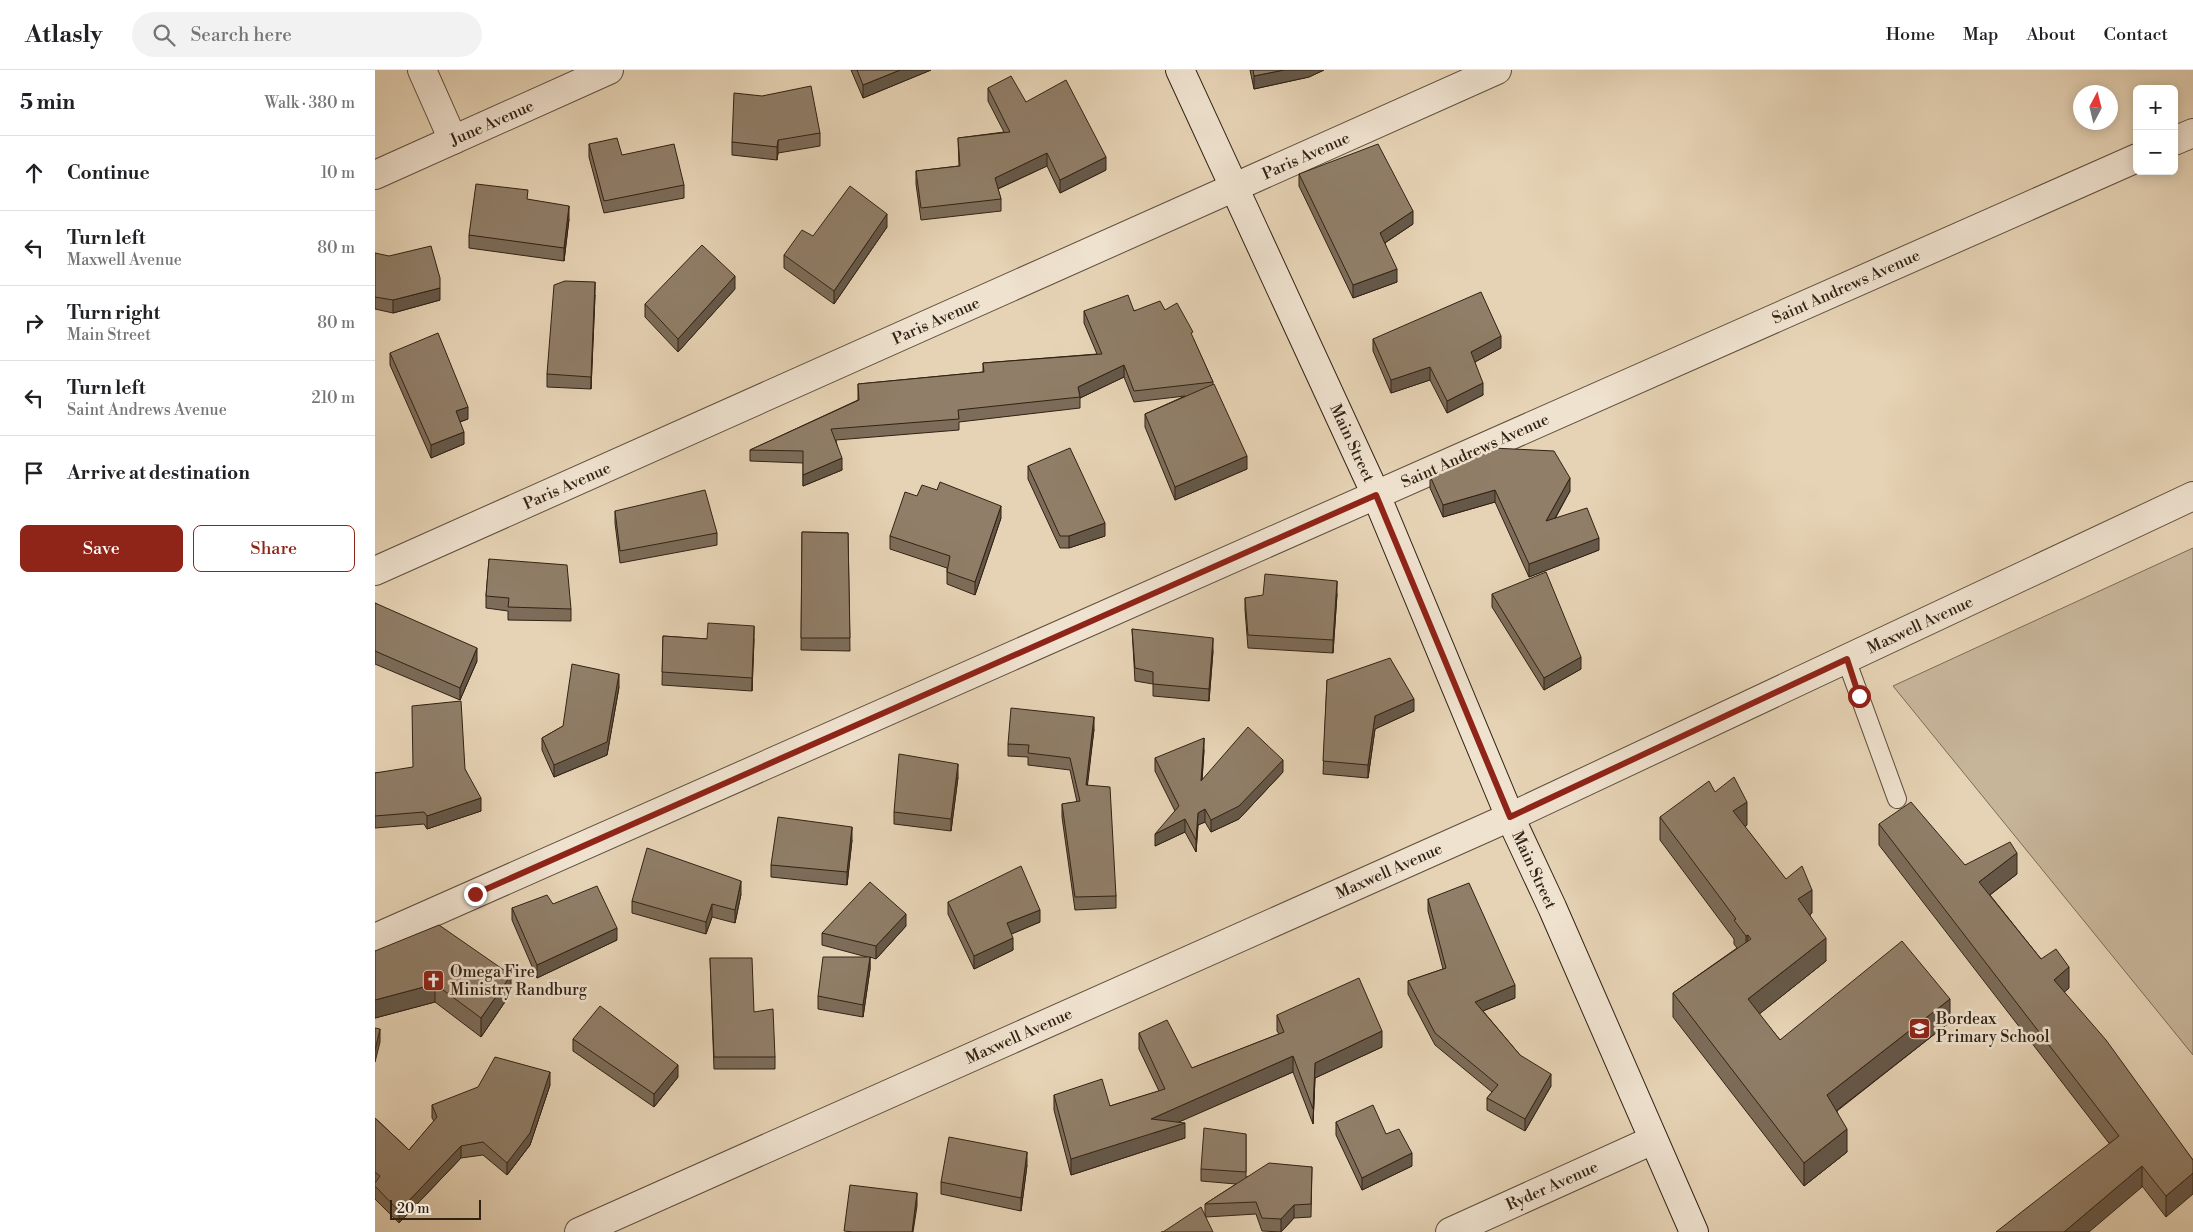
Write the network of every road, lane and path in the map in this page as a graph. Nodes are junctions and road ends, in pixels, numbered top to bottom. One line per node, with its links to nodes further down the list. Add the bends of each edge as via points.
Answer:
1 (422, 70): 7 (street)
2 (609, 70): 7 (street, June Avenue)
3 (1180, 70): 10 (street, Main Street)
4 (1497, 70): 10 (street, Paris Avenue)
5 (2193, 133): 6 (street)
6 (2178, 139)
7 (453, 140): 9 (street, June Avenue)
8 (2133, 160): 11 (street, Saint Andrews Avenue)
9 (375, 176)
10 (1235, 188): 11 (street, Main Street); 13 (street, Paris Avenue)
11 (1376, 495): 16 (street, Main Street); 17 (street, Saint Andrews Avenue)
12 (2193, 496): 14 (street, Maxwell Avenue)
13 (375, 571)
14 (1847, 659): 15 (lane); 16 (street, Maxwell Avenue)
15 (1897, 799)
16 (1510, 817): 18 (street, Main Street); 19 (street, Maxwell Avenue)
17 (375, 938)
18 (1653, 1140): 20 (street, Ryder Avenue); 21 (street, Main Street)
19 (579, 1232)
20 (1450, 1232)
21 (1694, 1232)

